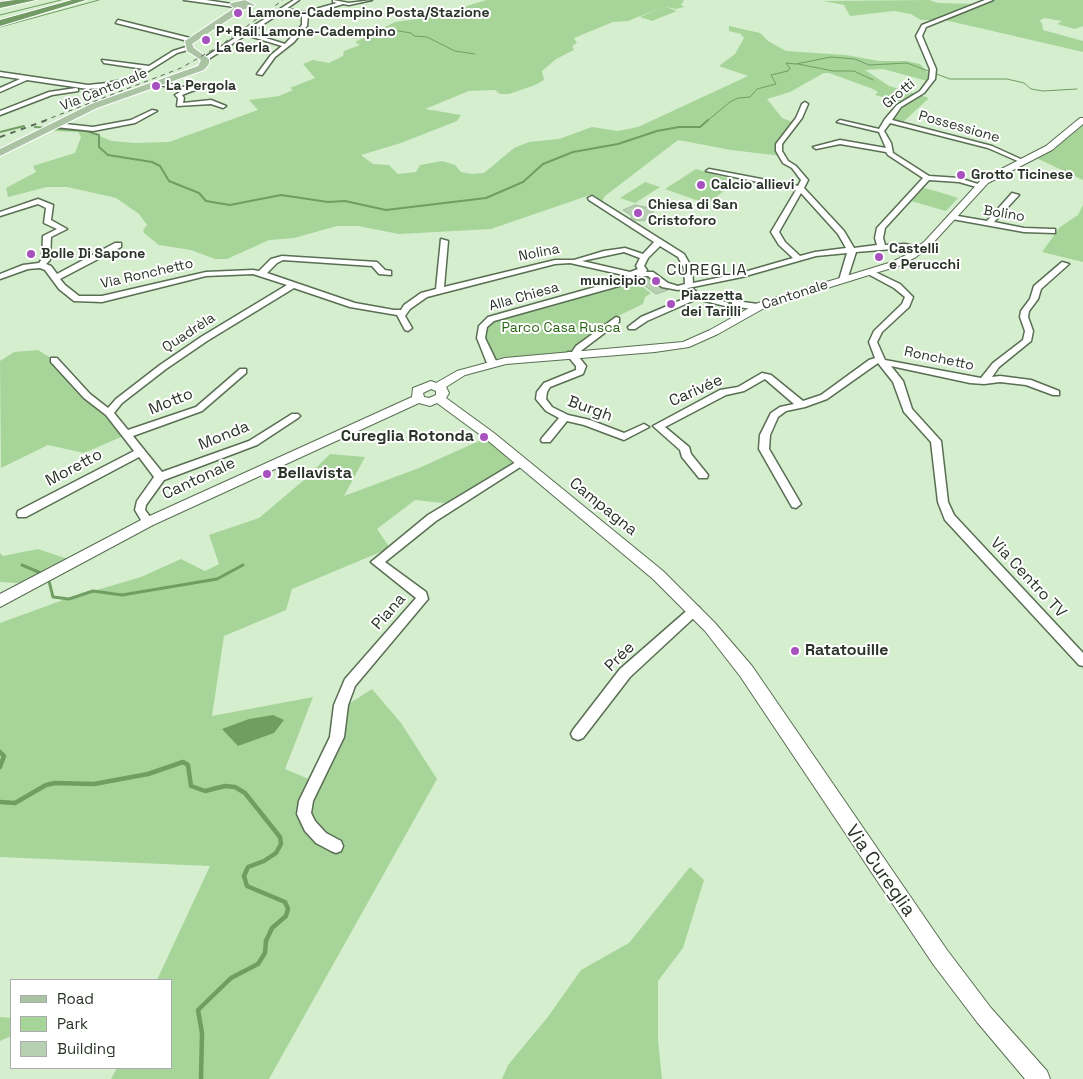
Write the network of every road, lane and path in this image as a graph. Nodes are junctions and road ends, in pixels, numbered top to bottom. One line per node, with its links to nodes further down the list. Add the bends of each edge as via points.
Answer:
1 (32, 0): 12 (highway)
2 (73, 0): 16 (highway)
3 (82, 0): 16 (highway)
4 (187, 0): 5 (main road)
5 (195, 0): 13 (main road)
6 (297, 0): 14 (street)
7 (334, 0): 11 (street)
8 (370, 0): 11 (street)
9 (990, 0): 36 (street, Grotti, via 924,26 919,36 933,73 931,81)
10 (250, 1): 13 (main road, via 251,5)
11 (342, 3): 15 (street)
12 (0, 5)
13 (237, 6): 19 (main road)
14 (282, 10): 15 (street); 18 (street)
15 (305, 14): 20 (street, via 305,26)
16 (0, 21)
17 (118, 22): 19 (street)
18 (246, 33): 20 (street); 21 (street)
19 (190, 44): 21 (main road); 23 (street)
20 (284, 45): 25 (street)
21 (201, 56): 27 (main road, Via Cantonale, via 206,64 200,69)
22 (104, 61): 23 (street)
23 (150, 68): 28 (street, via 126,81)
24 (0, 74): 26 (street)
25 (260, 74)
26 (26, 78): 28 (street); 30 (street)
27 (157, 83): 31 (street); 39 (main road, Via Cantonale, via 94,106)
28 (88, 87): 34 (street, via 54,92)
29 (204, 87): 31 (street)
30 (0, 90)
31 (189, 90): 33 (street, via 178,95 180,105 211,102)
32 (806, 104): 48 (street, via 778,144 785,162 803,176 805,180)
33 (223, 106)
34 (0, 112)
35 (154, 112): 39 (street, via 133,122 93,129)
36 (887, 120): 40 (street, Grotti); 44 (street, Possessione, via 990,147)
37 (1083, 120): 44 (street, Cantonale, via 1052,146)
38 (840, 122): 40 (street)
39 (51, 127): 43 (main road, Via Cantonale)
40 (881, 131): 42 (street, Grotti)
41 (816, 147): 42 (street, via 840,142)
42 (888, 150): 46 (street)
43 (0, 153)
44 (1022, 161): 47 (street, Cantonale)
45 (709, 171): 48 (street)
46 (928, 178): 47 (street, via 946,178); 58 (street, via 880,228)
47 (980, 186): 52 (street, Cantonale)
48 (801, 189): 60 (street, via 841,233); 62 (street, via 775,232)
49 (1015, 195): 53 (street)
50 (592, 198): 56 (street)
51 (0, 214): 65 (street, via 38,201 50,207 47,222 63,229 47,236 46,260)
52 (952, 217): 53 (street, Bolino); 59 (street, Cantonale)
53 (988, 224): 54 (street, Bolino)
54 (1052, 231)
55 (444, 241): 75 (street)
56 (659, 242): 61 (street); 74 (street, via 681,256 688,268)
57 (118, 245): 71 (street)
58 (882, 247): 59 (street, via 905,246); 60 (street)
59 (920, 250): 66 (street, Cantonale, via 895,264)
60 (852, 251): 62 (street); 72 (street)
61 (644, 257): 63 (street, via 625,250 604,252); 69 (street, via 640,266 643,270)
62 (798, 258): 74 (street)
63 (574, 262): 69 (street, Nolina); 75 (street, Nolina, via 555,262)
64 (1065, 264): 89 (street, Ronchetto, via 1037,288 1034,299 1025,310 1029,331 1027,341 996,365)
65 (41, 265): 70 (street); 71 (street, Via Ronchetto)
66 (871, 272): 72 (street, Cantonale); 86 (street, via 902,289 909,299 875,335 873,342)
67 (388, 273): 68 (street, via 374,264 282,258)
68 (261, 274): 71 (street, Via Ronchetto, via 206,274 102,299 77,299); 73 (street)
69 (638, 274): 74 (street, Nolina, via 650,274 672,288); 87 (street, Alla Chiesa, via 597,290 491,319 483,326 481,338)
70 (0, 276)
71 (56, 278)
72 (842, 280): 79 (street, Cantonale)
73 (292, 286): 80 (street, via 353,305); 93 (street, Quadrèla, via 171,361 119,401)
74 (687, 287): 76 (street)
75 (440, 290): 80 (street, Nolina, via 414,300)
76 (696, 296): 77 (street); 82 (street)
77 (725, 303)
78 (735, 304): 79 (street)
79 (758, 307): 84 (street, Cantonale, via 684,345)
80 (404, 312): 83 (street, via 401,316)
81 (616, 320): 84 (street)
82 (632, 327)
83 (408, 328)
84 (573, 354): 87 (street, Cantonale); 95 (street, Burgh, via 581,366 580,372 547,385 541,399)
85 (54, 360): 93 (street, via 87,396)
86 (881, 361): 89 (street, Ronchetto); 92 (street, via 872,362 824,397); 109 (street, Via Centro TV, via 898,382 907,410 936,442 942,502 949,517)
87 (492, 364): 90 (street, Cantonale, via 462,373)
88 (244, 371): 97 (street, Motto, via 199,409)
89 (984, 381): 91 (street, via 1028,382)
90 (438, 393): 100 (street, Campagna); 105 (street, Cantonale, via 431,385 419,389 418,399)
91 (1056, 393)
92 (802, 405): 101 (street, Carivée, via 768,376 762,376 741,389 723,392 658,426 684,449); 103 (street, via 776,412 763,444 765,453)
93 (109, 413): 97 (street)
94 (296, 416): 102 (street, Monda, via 253,443)
95 (565, 417): 96 (street, Burgh, via 624,437); 98 (street)
96 (644, 427)
97 (128, 434): 99 (street)
98 (546, 440)
99 (141, 452): 102 (street); 104 (street, Moretto)
100 (521, 462): 107 (street, Campagna, via 658,574); 111 (street, Piana, via 432,518 378,562 422,595 422,599 350,683 341,705 337,737 306,801 304,814 310,826 321,838)
101 (703, 475)
102 (160, 477): 105 (street, via 141,504 140,510)
103 (796, 504)
104 (22, 514)
105 (148, 522): 106 (street, Cantonale)
106 (0, 601)
107 (695, 610): 108 (street, Campagna); 110 (street, Prée, via 625,673)
108 (732, 656): 112 (street, Via Cureglia, via 940,957)
109 (1083, 661)
110 (578, 734)
111 (336, 846)
112 (1039, 1079)

